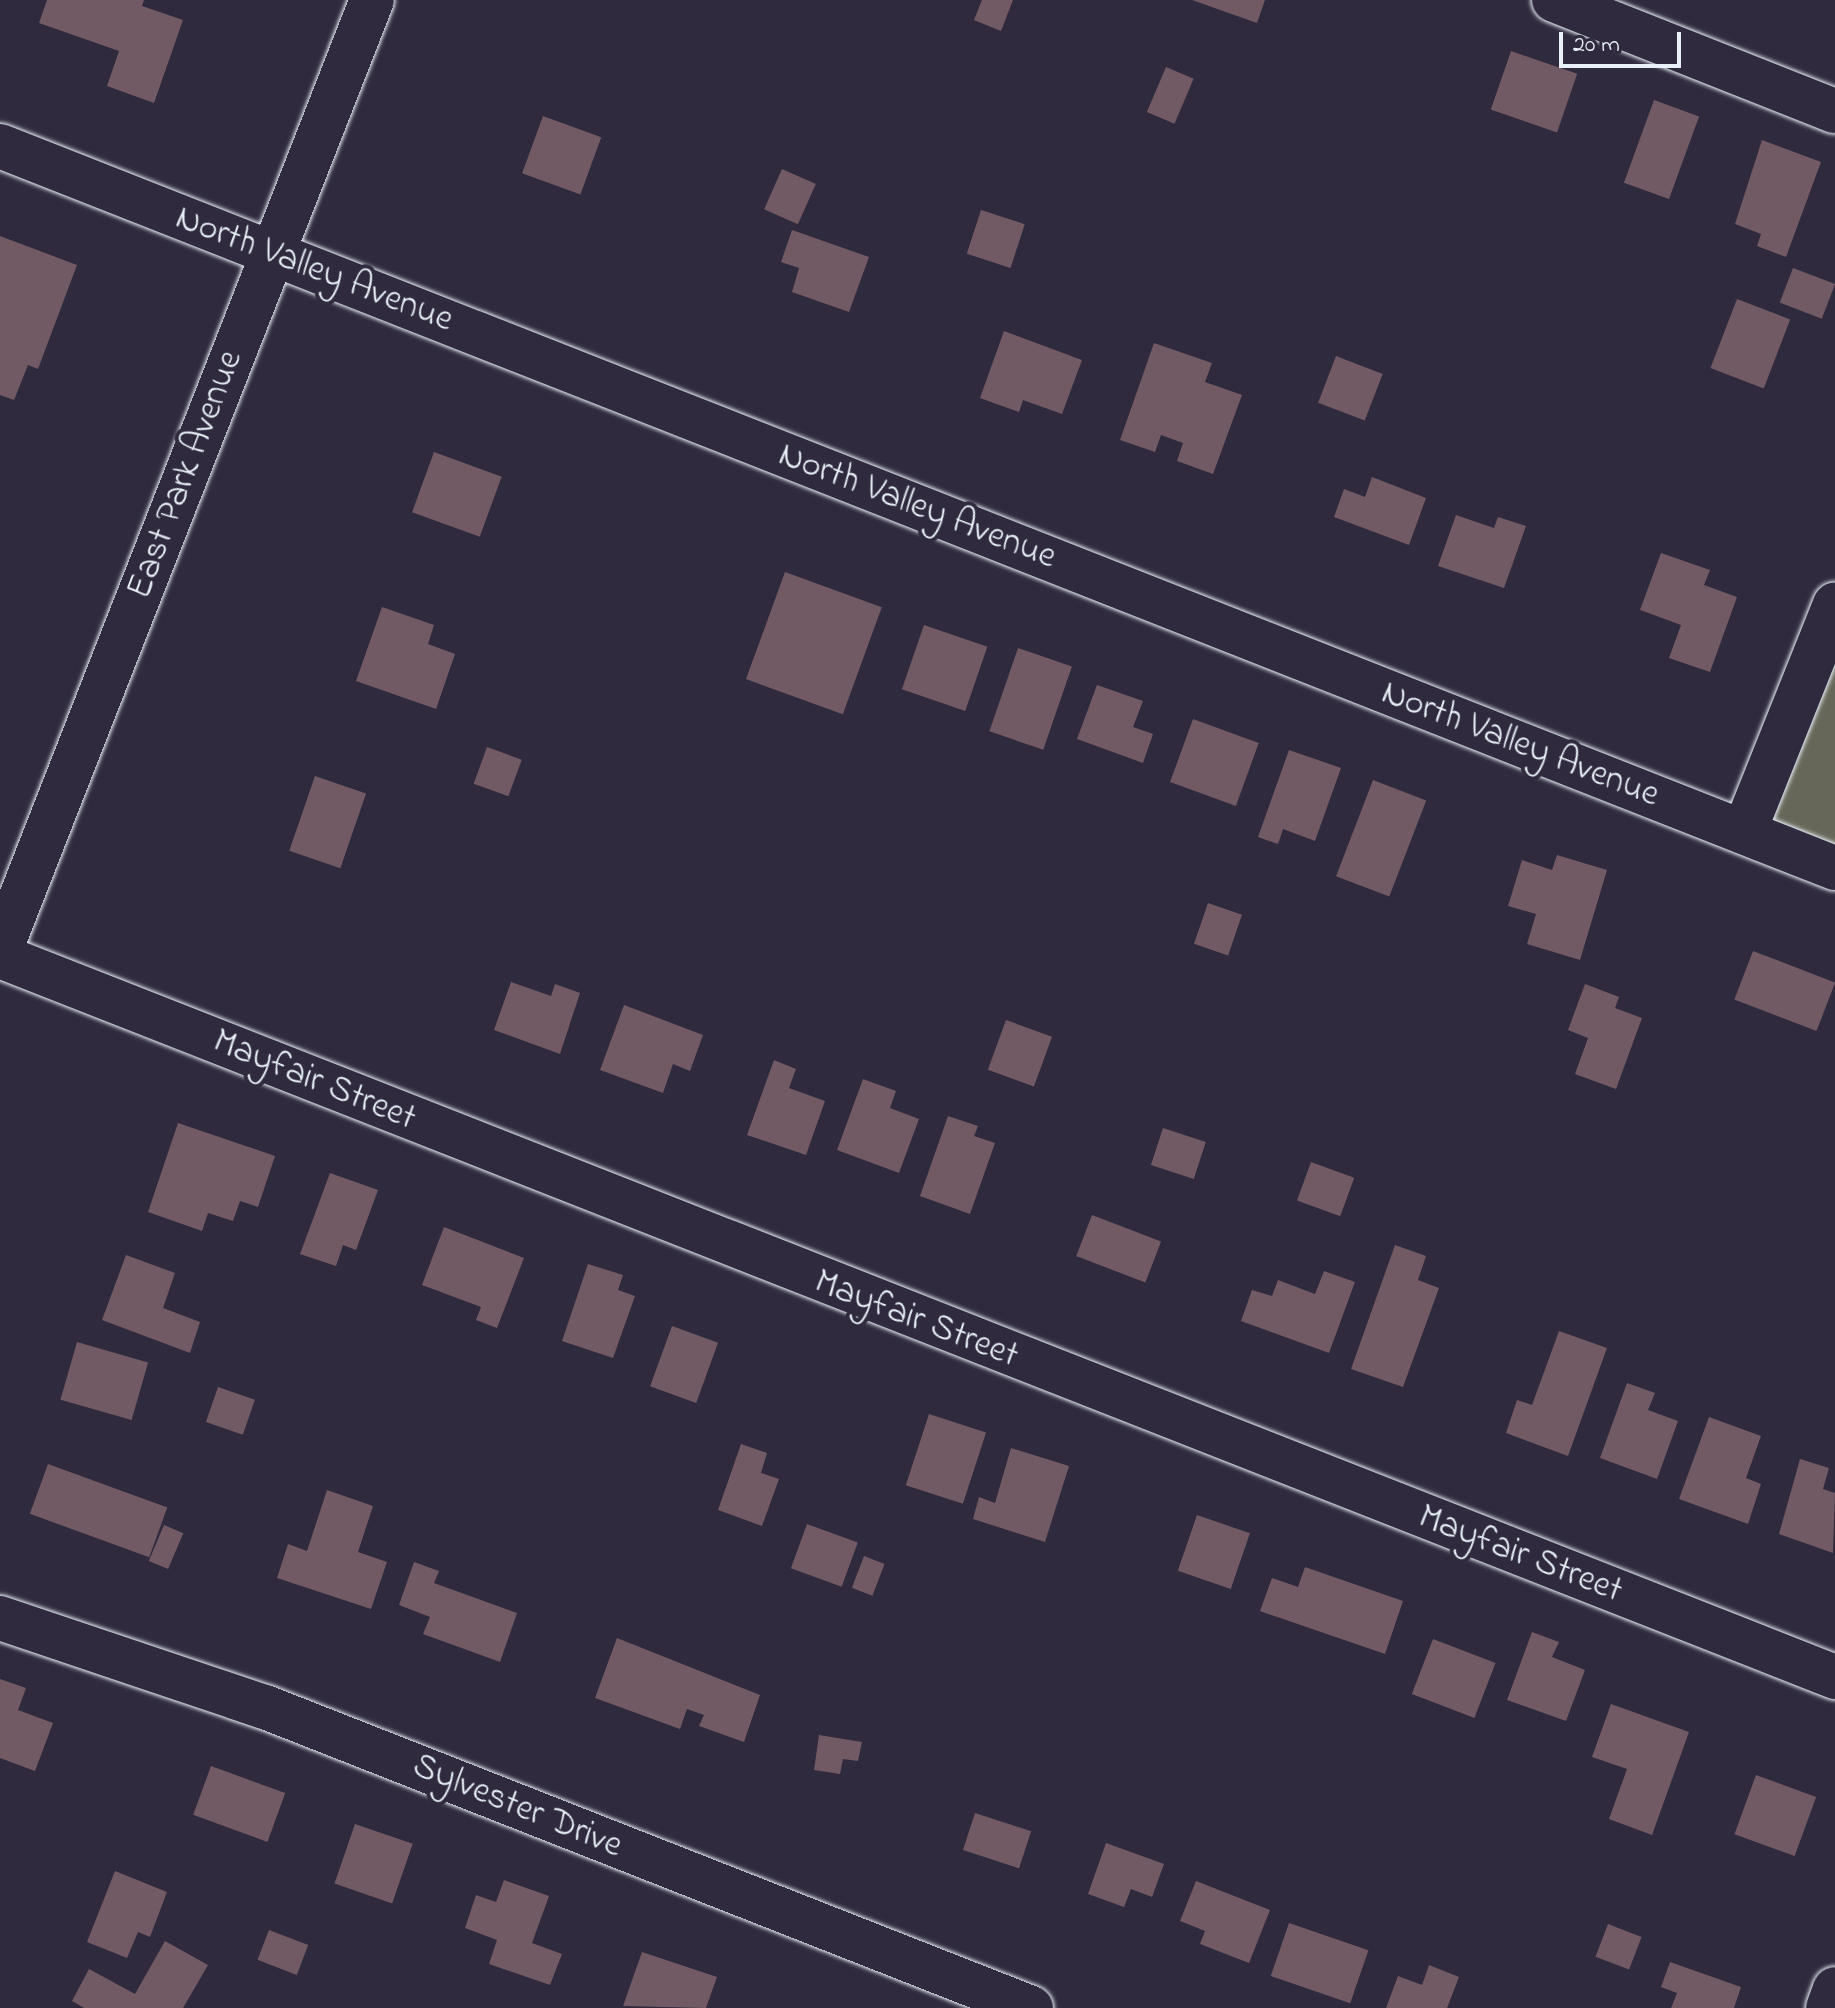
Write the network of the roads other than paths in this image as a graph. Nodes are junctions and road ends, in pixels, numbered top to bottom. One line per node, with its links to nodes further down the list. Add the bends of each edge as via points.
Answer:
1 (372, 0): 5 (street, East Park Avenue)
2 (1554, 0): 3 (street)
3 (1835, 111)
4 (0, 146): 5 (street, North Valley Avenue)
5 (271, 253): 7 (street, North Valley Avenue); 9 (street, East Park Avenue)
6 (1835, 605): 7 (street)
7 (1744, 832): 8 (street, North Valley Avenue)
8 (1835, 868)
9 (0, 953): 11 (street, Mayfair Street)
10 (0, 1618): 13 (street, Sylvester Drive, via 265,1707)
11 (1835, 1677)
12 (1835, 1989): 14 (street)
13 (1031, 2008)
14 (1828, 2008)

